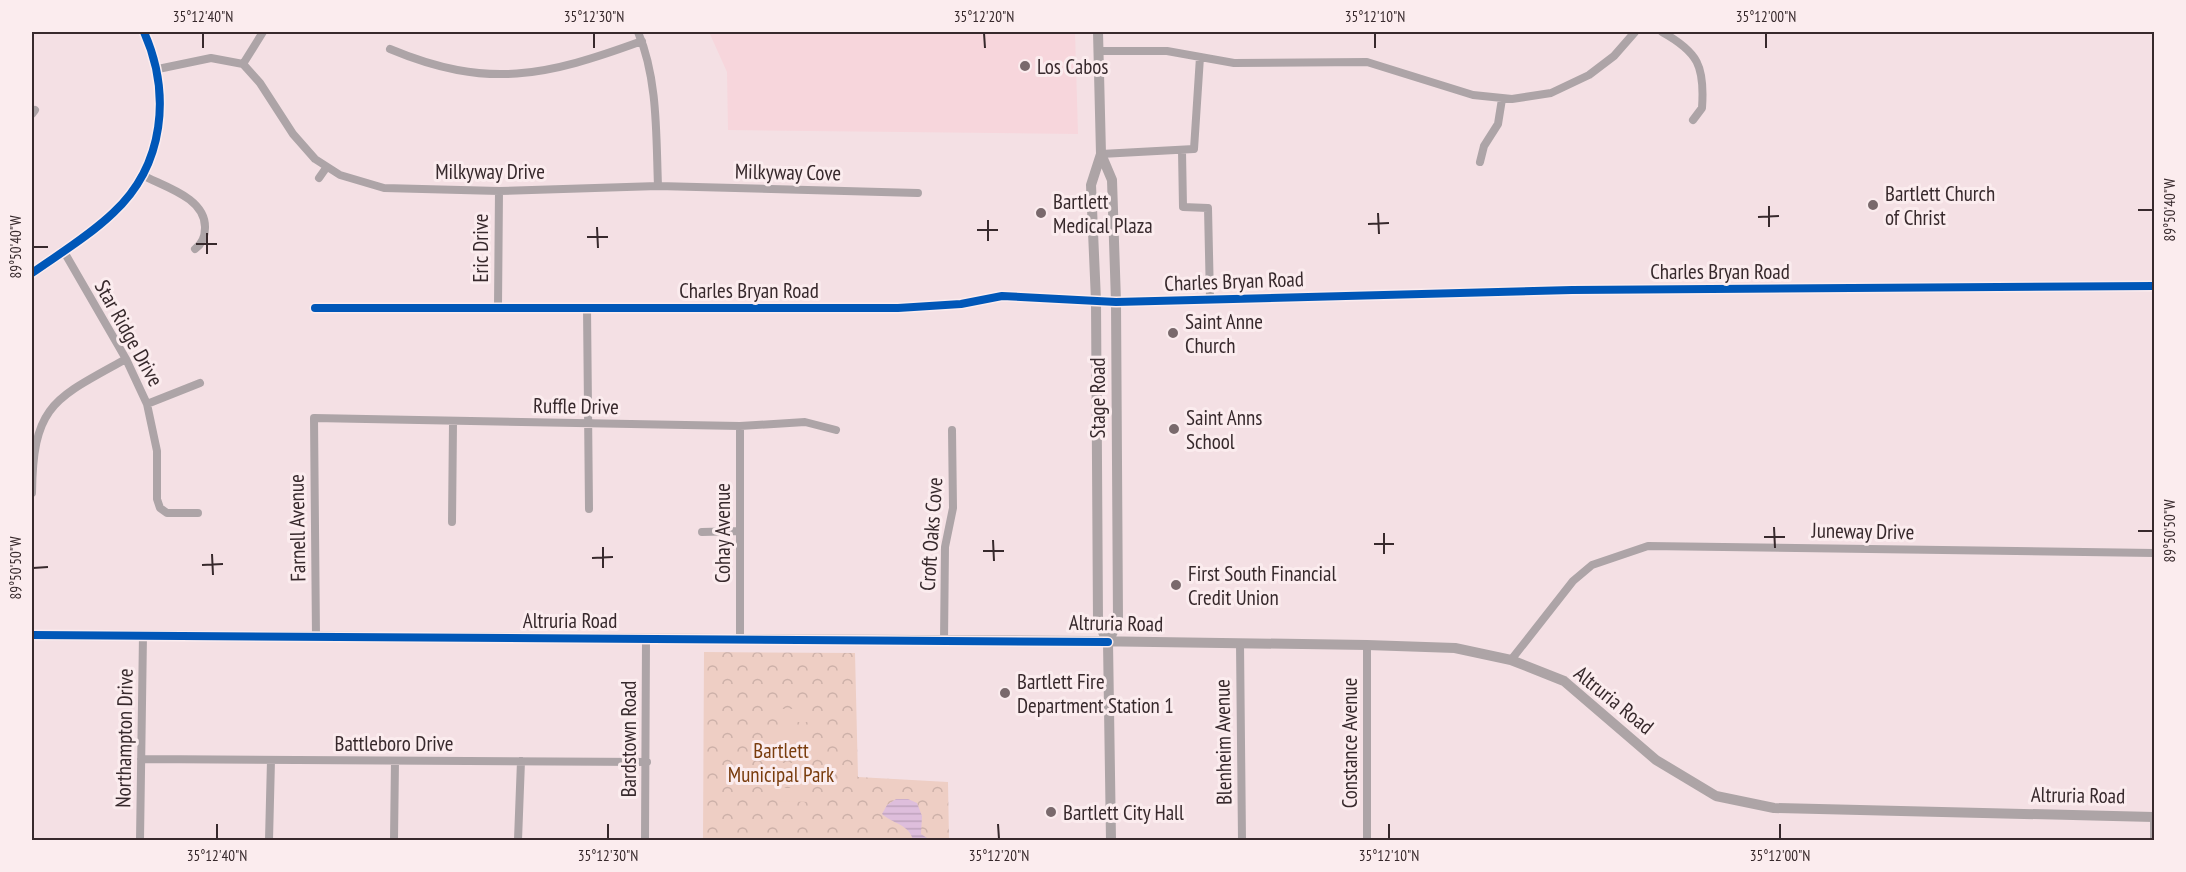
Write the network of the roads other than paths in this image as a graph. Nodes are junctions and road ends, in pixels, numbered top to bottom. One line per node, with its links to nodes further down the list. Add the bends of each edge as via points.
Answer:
1 (144, 32): 12 (street)
2 (263, 32): 11 (street)
3 (638, 32): 7 (street)
4 (1098, 32): 9 (street, Stage Road)
5 (1635, 32): 13 (street, via 1602,67 1576,83 1540,96)
6 (1662, 32): 14 (street, via 1691,51 1701,69 1702,108)
7 (642, 41): 8 (street, via 547,71 504,75 466,73 422,63); 21 (street, via 656,122)
8 (390, 49)
9 (1098, 51): 10 (street, via 1158,51); 16 (street, Stage Road)
10 (1200, 57): 13 (street, via 1242,63 1367,62 1473,95); 15 (street, via 1196,145 1194,150)
11 (243, 64): 12 (street, via 211,58); 18 (street, Milkyway Drive, via 293,134)
12 (158, 69): 19 (street, via 159,129)
13 (1502, 99): 17 (street, via 1498,123 1484,146)
14 (1693, 120)
15 (1182, 151): 16 (street); 28 (street, via 1183,207 1208,207)
16 (1101, 154): 29 (street, Stage Road, via 1091,185); 30 (street, Stage Road, via 1112,180)
17 (1480, 162)
18 (326, 168): 20 (street); 22 (street, Milkyway Drive, via 384,188)
19 (142, 176): 24 (street, via 201,209 205,234); 25 (street, via 115,212)
20 (319, 178)
21 (658, 186): 22 (street, Milkyway Drive); 23 (street, Milkyway Cove)
22 (499, 191): 31 (street, Eric Drive)
23 (918, 193)
24 (195, 249)
25 (63, 250): 26 (street); 34 (street, Star Ridge Drive)
26 (32, 273)
27 (2154, 286): 28 (street, Charles Bryan Road, via 1572,290)
28 (1210, 299): 30 (street, Charles Bryan Road)
29 (1095, 301): 30 (street, Charles Bryan Road); 33 (street, Charles Bryan Road, via 1002,296 961,304 898,308); 43 (street, Stage Road)
30 (1116, 302): 44 (street, Stage Road)
31 (498, 306): 32 (street, Charles Bryan Road); 33 (street, Charles Bryan Road)
32 (315, 308)
33 (587, 308): 39 (street)
34 (126, 359): 36 (street, Star Ridge Drive); 45 (street, via 67,393 47,414 34,445)
35 (200, 383): 36 (street)
36 (147, 404): 46 (street, Star Ridge Drive, via 157,451)
37 (314, 418): 38 (street, Ruffle Drive); 56 (street, Farnell Avenue)
38 (453, 423): 39 (street, Ruffle Drive); 50 (street)
39 (586, 424): 40 (street, Ruffle Drive); 47 (street)
40 (740, 426): 41 (street, Ruffle Drive, via 805,422); 51 (street, Cohay Avenue)
41 (836, 430)
42 (952, 430): 59 (street, Croft Oaks Cove, via 953,508 945,548)
43 (1096, 463): 44 (street); 60 (street, Stage Road, via 1098,622)
44 (1117, 463): 60 (street, Stage Road, via 1118,621)
45 (32, 493)
46 (160, 508): 48 (street, via 167,513); 49 (street)
47 (589, 509)
48 (198, 513)
49 (151, 514)
50 (452, 522)
51 (740, 531): 52 (street); 58 (street, Cohay Avenue)
52 (702, 532)
53 (2154, 553): 63 (street, Juneway Drive, via 1648,546 1592,565 1573,580)
54 (32, 635): 55 (street, Altruria Road)
55 (143, 635): 56 (street, Altruria Road); 64 (street, Northampton Drive)
56 (316, 637): 57 (street, Altruria Road)
57 (646, 639): 58 (street, Altruria Road); 68 (street, Bardstown Road)
58 (740, 639): 59 (street, Altruria Road)
59 (944, 641): 60 (street, Altruria Road)
60 (1108, 642): 61 (street, Altruria Road); 75 (street, Stage Road)
61 (1240, 644): 62 (street, Altruria Road); 76 (street, Blenheim Avenue)
62 (1367, 645): 63 (street, Altruria Road, via 1455,648); 77 (street, Constance Avenue)
63 (1511, 660): 69 (street, Altruria Road, via 1564,681 1656,760 1716,796 1774,808)
64 (141, 759): 65 (street, Battleboro Drive); 70 (street, Northampton Drive)
65 (271, 760): 66 (street, Battleboro Drive); 71 (street)
66 (395, 761): 67 (street, Battleboro Drive); 72 (street)
67 (521, 761): 68 (street, Battleboro Drive); 73 (street)
68 (647, 762): 74 (street, Bardstown Road)
69 (2154, 817): 78 (street)
70 (140, 840)
71 (269, 840)
72 (394, 840)
73 (518, 840)
74 (645, 840)
75 (1111, 840)
76 (1242, 840)
77 (1367, 840)
78 (2154, 840)

